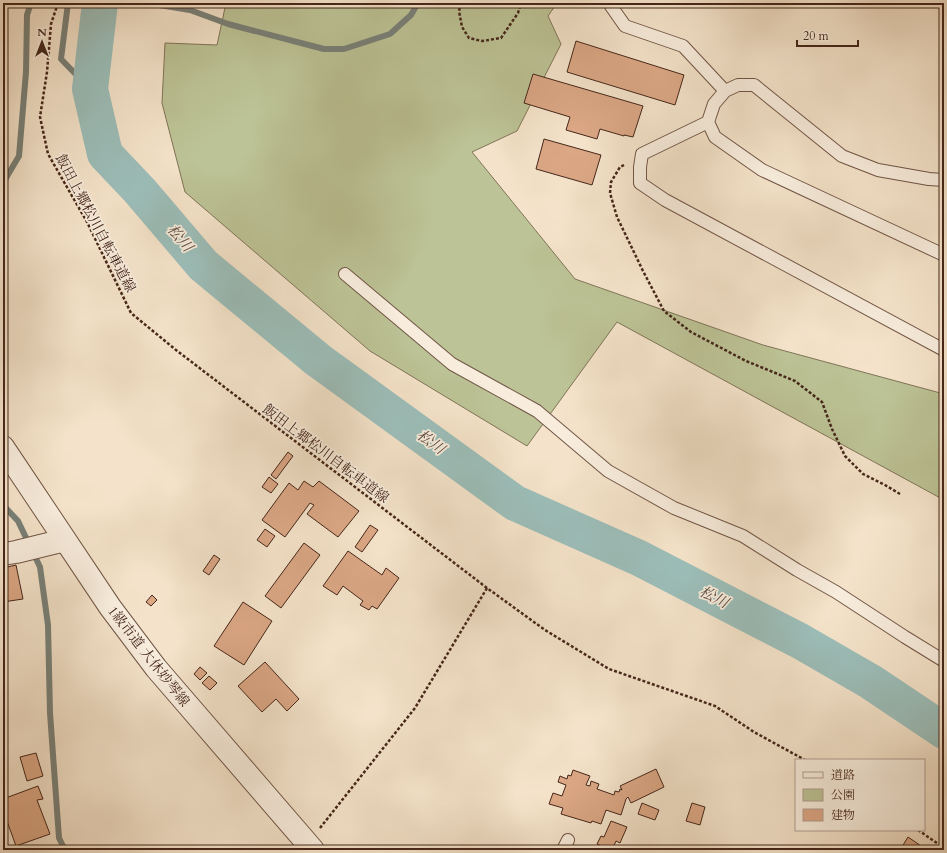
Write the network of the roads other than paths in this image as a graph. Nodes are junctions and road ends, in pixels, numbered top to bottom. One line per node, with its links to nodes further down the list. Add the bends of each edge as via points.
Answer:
1 (613, 3): 2 (lane, via 611,6 625,26 683,46)
2 (725, 91): 3 (lane, via 714,104); 4 (lane, via 738,85 754,85 842,156 878,170)
3 (708, 122): 5 (lane, via 715,137 762,170); 7 (lane, via 642,154 640,183 665,200)
4 (944, 180)
5 (944, 255)
6 (345, 274): 11 (lane, via 452,364 537,411 608,471 674,508 743,536)
7 (944, 350)
8 (3, 447): 9 (street, 1級市道 大休妙琴線)
9 (65, 540): 10 (street); 12 (street, 1級市道 大休妙琴線, via 110,607 156,668)
10 (10, 553)
11 (944, 661)
12 (310, 847)

